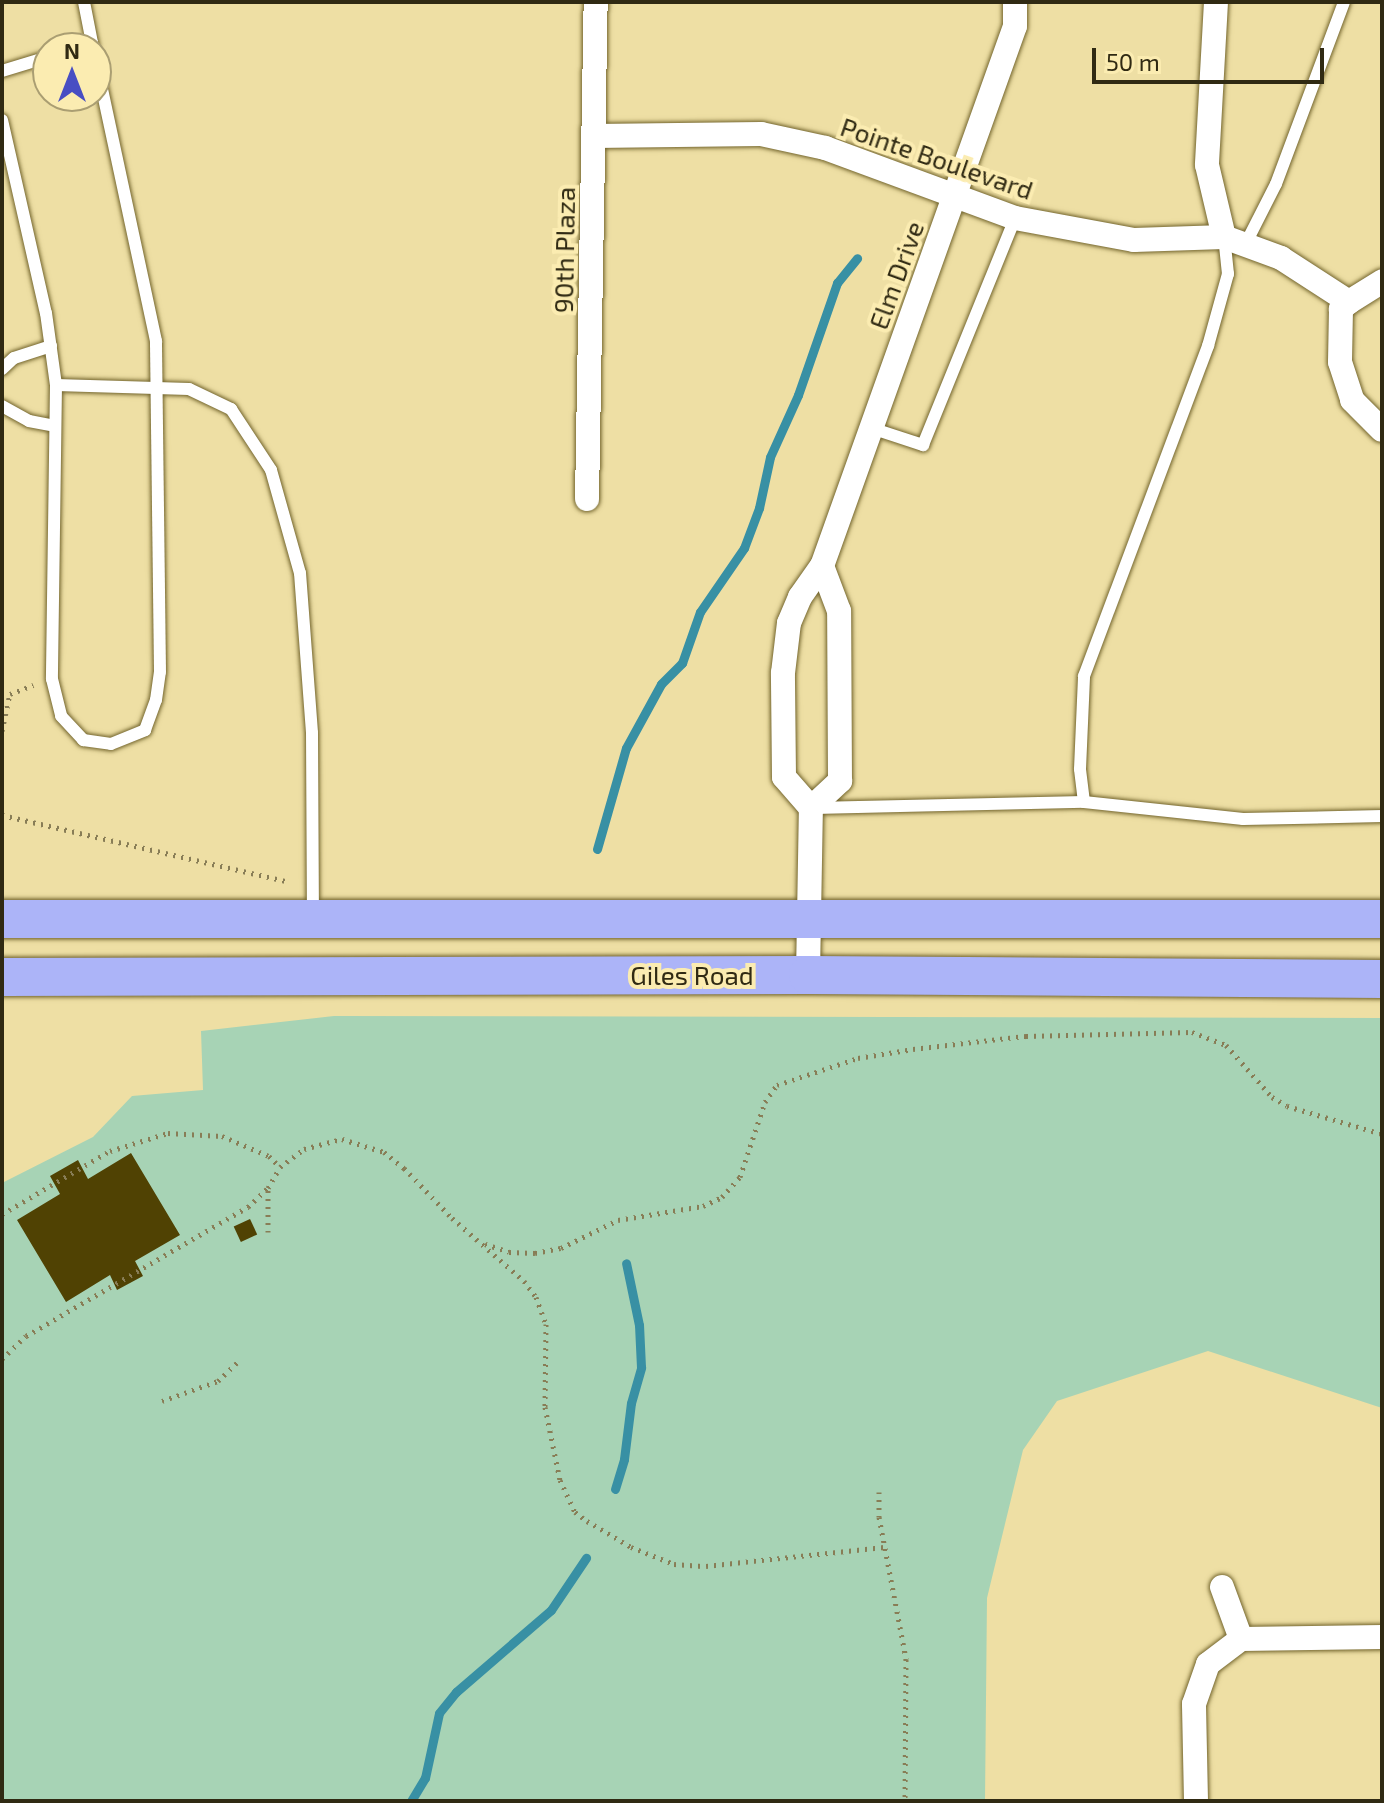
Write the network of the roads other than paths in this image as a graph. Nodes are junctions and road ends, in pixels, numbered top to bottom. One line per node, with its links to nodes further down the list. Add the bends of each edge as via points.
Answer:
1 (84, 2): 6 (lane)
2 (596, 2): 11 (street, 90th Plaza)
3 (1015, 2): 12 (street, Elm Drive, via 1015,26)
4 (1216, 2): 14 (street, via 1207,165)
5 (1344, 2): 14 (lane, via 1276,184)
6 (90, 32)
7 (32, 62): 8 (lane)
8 (2, 71)
9 (107, 112): 20 (lane, via 156,341)
10 (2, 120): 17 (lane)
11 (594, 136): 12 (street, Pointe Boulevard, via 761,134 825,148); 25 (street, 90th Plaza)
12 (954, 195): 13 (street, Pointe Boulevard); 23 (street, Elm Drive)
13 (1015, 218): 14 (street, Pointe Boulevard, via 1134,240); 23 (lane, via 923,445)
14 (1234, 241): 16 (street, Pointe Boulevard, via 1281,258); 27 (lane, via 1208,346 1084,676)
15 (1382, 281): 16 (street)
16 (1349, 302): 24 (street, via 1341,309 1340,362 1352,400)
17 (51, 346): 18 (lane, via 14,358); 19 (lane)
18 (2, 369)
19 (56, 385): 20 (lane); 22 (lane)
20 (157, 388): 22 (lane, via 160,672 145,730 111,744 83,740 61,716 52,679); 30 (lane, via 189,389 231,409 271,470 300,573 312,733)
21 (2, 406): 22 (lane, via 29,421)
22 (55, 426)
23 (871, 428): 26 (street, Elm Drive)
24 (1382, 430)
25 (587, 499)
26 (822, 566): 28 (street, via 839,611 840,781); 28 (street, Elm Drive, via 789,623 783,673 784,777)
27 (1084, 802): 28 (lane); 29 (lane, via 1243,819)
28 (811, 808): 31 (street)
29 (1382, 816)
30 (313, 903): 31 (main road); 32 (main road)
31 (807, 917): 33 (main road); 34 (street)
32 (2, 919)
33 (1382, 919)
34 (808, 975): 35 (main road, Giles Road); 36 (main road, Giles Road)
35 (2, 977)
36 (1382, 979)
37 (1222, 1587): 39 (street)
38 (1382, 1637): 39 (street)
39 (1241, 1639): 40 (street, via 1208,1664 1194,1704)
40 (1196, 1801)

